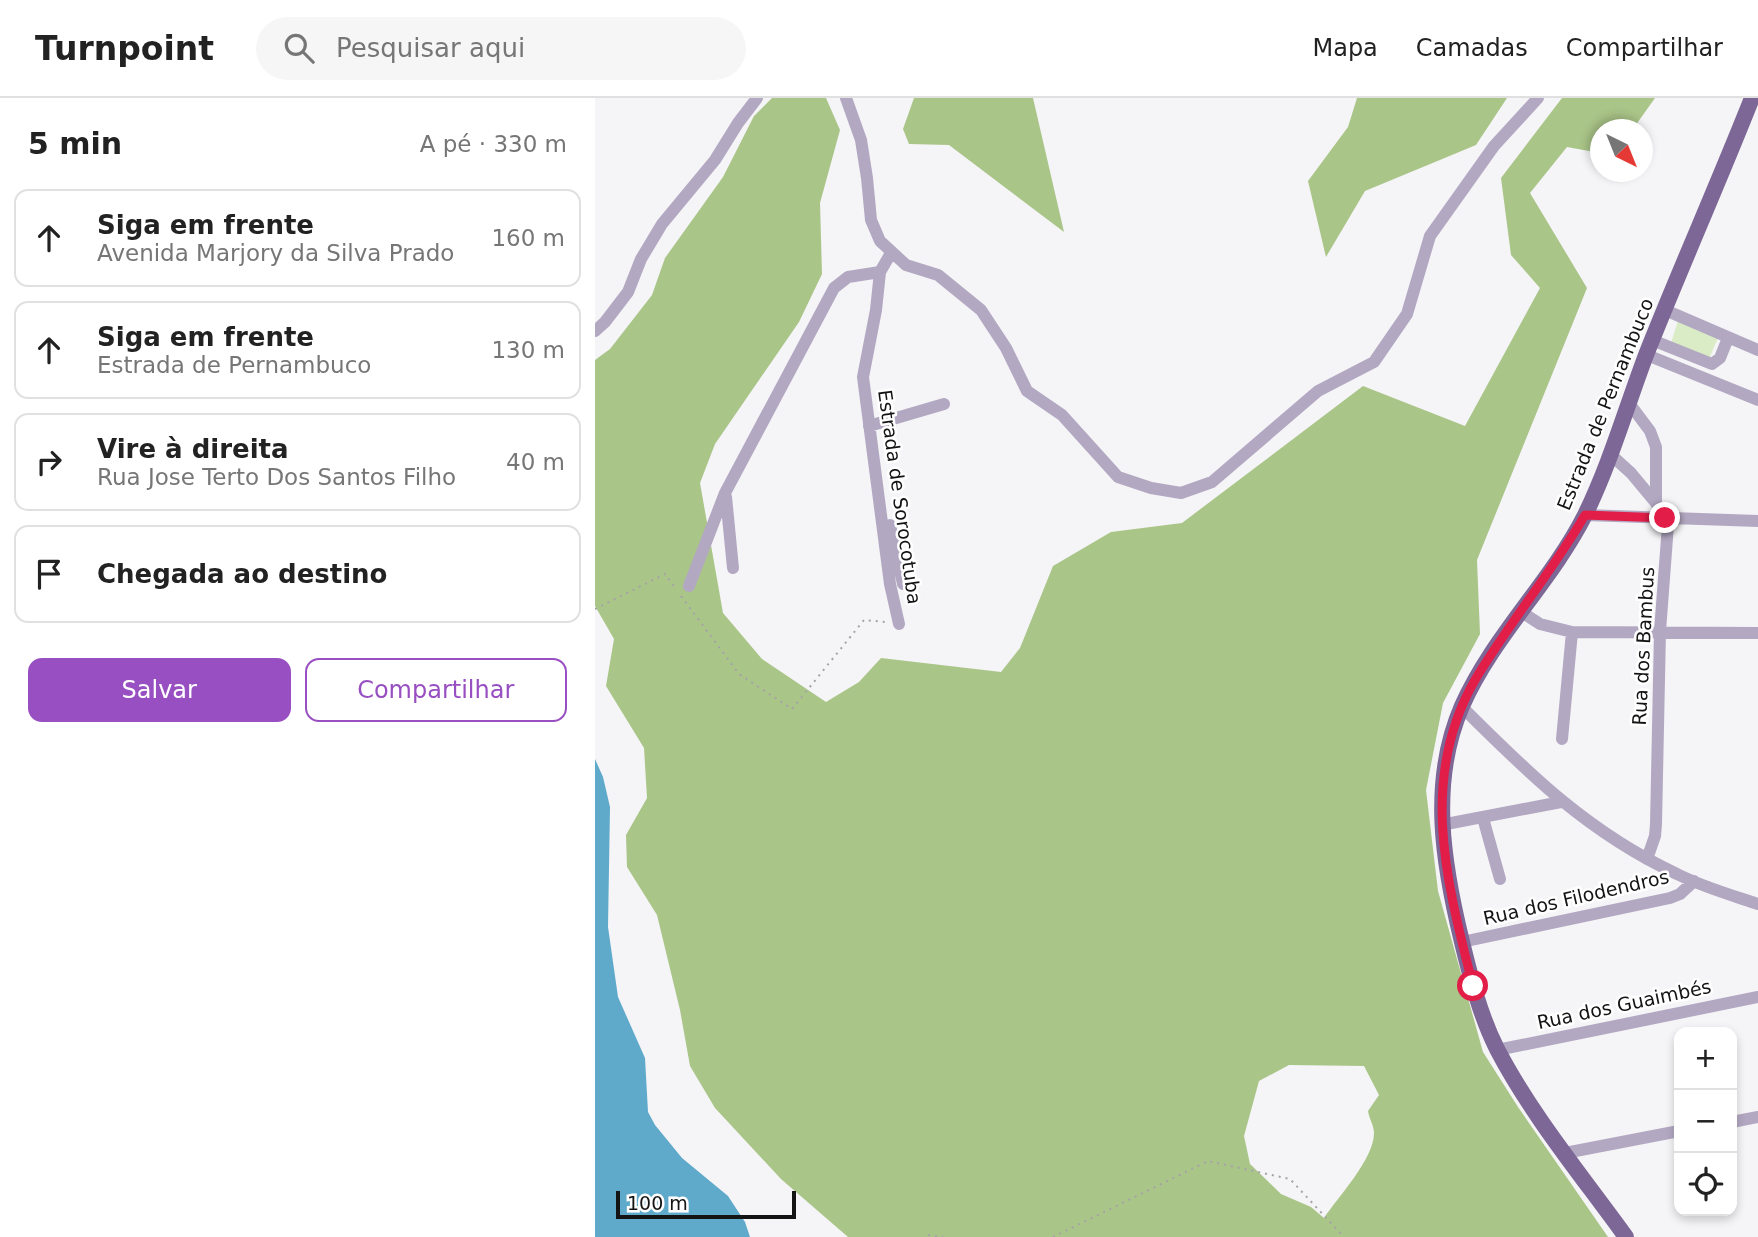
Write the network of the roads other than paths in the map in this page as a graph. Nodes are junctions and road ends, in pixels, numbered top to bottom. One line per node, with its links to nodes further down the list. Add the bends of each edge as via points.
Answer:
1 (757, 98): 8 (street, via 715,160 662,224 628,292)
2 (846, 98): 5 (street, via 860,140 871,220 880,242)
3 (1538, 98): 5 (street, via 1493,146 1430,236 1407,314 1374,362 1318,391 1212,482 1181,493 1118,477 1062,415 1027,391 981,310 939,275 907,265)
4 (1752, 98): 7 (main road, Estrada de Pernambuco)
5 (891, 253): 6 (street, Estrada de Sorocotuba)
6 (880, 272): 15 (street, Estrada de Sorocotuba, via 863,377); 17 (street, via 848,277 834,288)
7 (1665, 310): 9 (street); 10 (main road, Estrada de Pernambuco)
8 (595, 331)
9 (1728, 338): 10 (street, via 1720,358 1712,364); 11 (street)
10 (1650, 347): 12 (street); 13 (main road, Estrada de Pernambuco)
11 (1758, 349)
12 (1758, 400)
13 (1629, 403): 16 (main road, Estrada de Pernambuco); 18 (street, via 1656,447)
14 (944, 404): 15 (street)
15 (869, 426): 24 (street, Estrada de Sorocotuba)
16 (1611, 454): 18 (street, Rua dos Bambus); 19 (main road, Estrada de Pernambuco)
17 (726, 493): 23 (street); 25 (street)
18 (1656, 503): 21 (street, Rua dos Bambus)
19 (1585, 515): 21 (street); 26 (main road, Estrada de Pernambuco)
20 (888, 518): 24 (street)
21 (1665, 518): 22 (street); 28 (street, Rua dos Bambus, via 1668,533)
22 (1758, 521)
23 (733, 568)
24 (897, 577): 27 (street, Estrada de Sorocotuba)
25 (689, 586)
26 (1520, 611): 29 (street, via 1540,624); 31 (main road, Estrada de Pernambuco)
27 (899, 624)
28 (1660, 631): 29 (street); 30 (street); 36 (street, Rua dos Bambus, via 1656,824)
29 (1572, 632): 32 (street)
30 (1758, 633)
31 (1462, 707): 33 (street); 35 (main road, Estrada de Pernambuco, via 1445,764)
32 (1562, 739)
33 (1561, 802): 34 (street); 36 (street)
34 (1483, 818): 35 (street); 37 (street)
35 (1441, 825): 40 (main road, Estrada de Pernambuco)
36 (1647, 859): 38 (street)
37 (1500, 879)
38 (1694, 881): 39 (street); 40 (street, Rua dos Filodendros, via 1670,898)
39 (1758, 904)
40 (1462, 942): 42 (main road, Estrada de Pernambuco)
41 (1758, 997): 42 (street, Rua dos Guaimbés)
42 (1497, 1050): 46 (main road, Estrada de Pernambuco)
43 (1758, 1117): 44 (street)
44 (1737, 1121)
45 (1674, 1132): 46 (street)
46 (1565, 1153): 47 (main road, Estrada de Pernambuco)
47 (1626, 1237)

